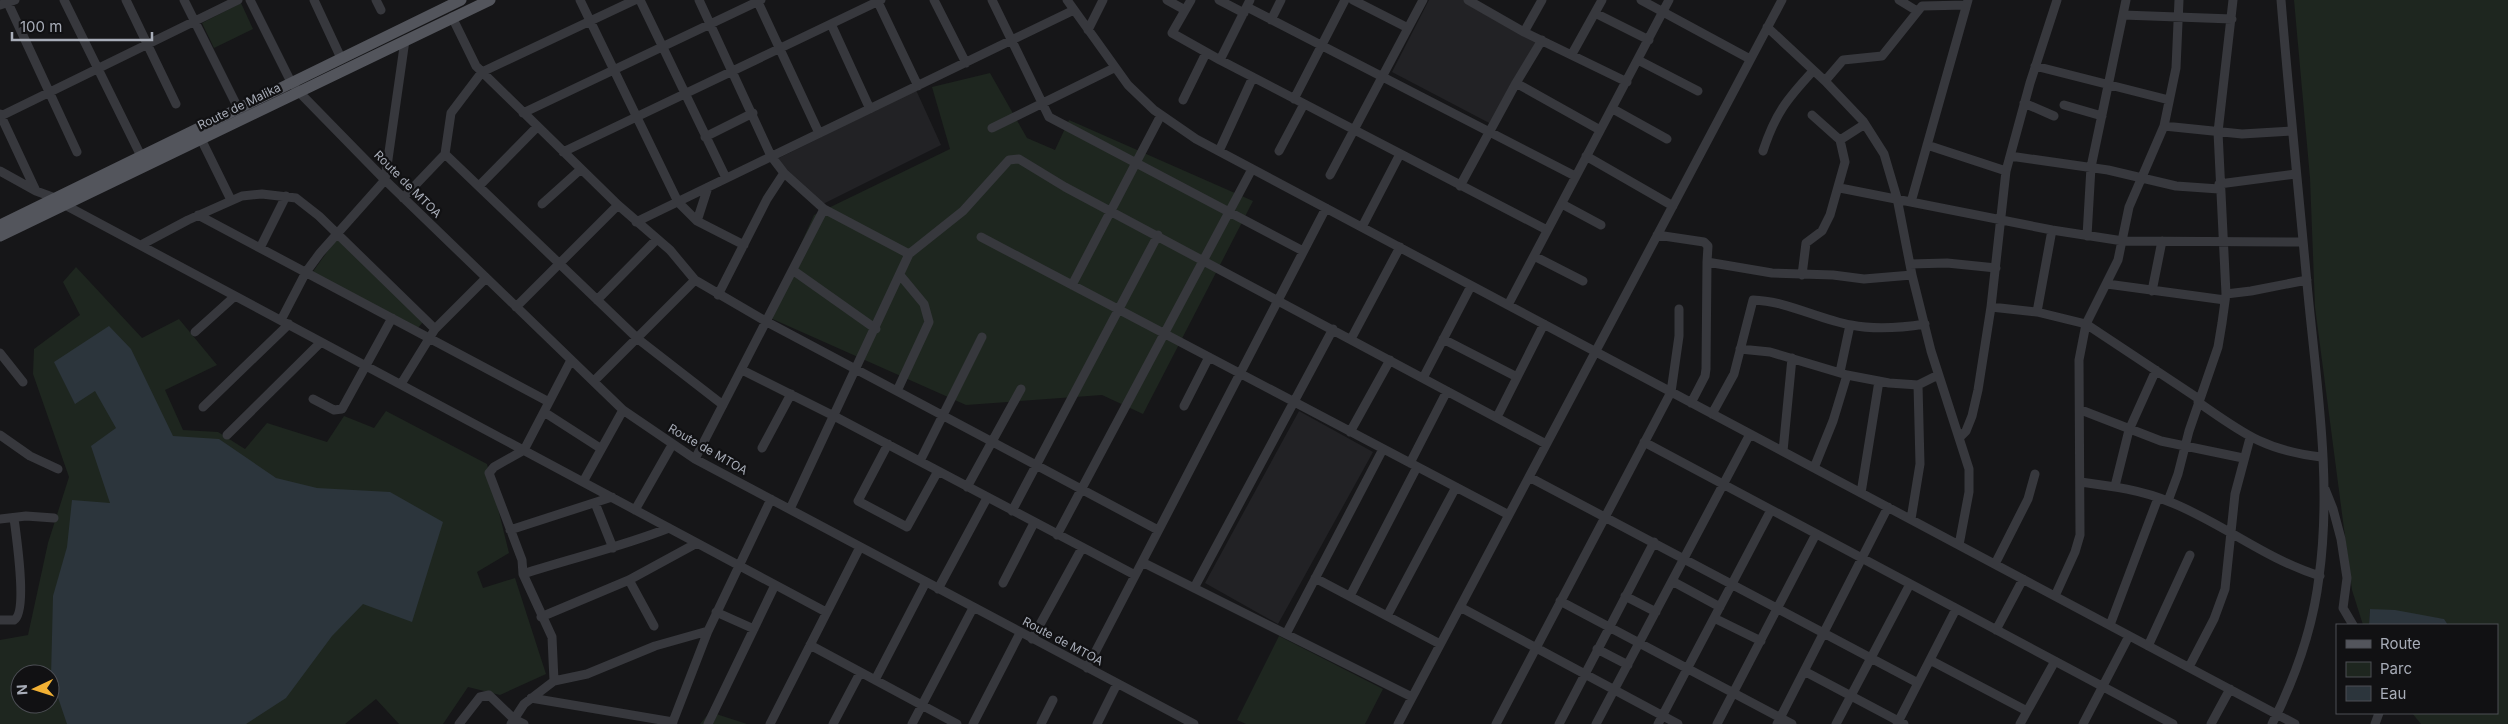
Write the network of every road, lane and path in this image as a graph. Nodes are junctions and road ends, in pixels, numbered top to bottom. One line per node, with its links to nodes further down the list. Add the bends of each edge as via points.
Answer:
1 (64, 0): 79 (street)
2 (126, 0): 67 (street)
3 (184, 0): 55 (street)
4 (238, 0): 55 (street)
5 (250, 0): 88 (street, Route de MTOA)
6 (314, 0): 73 (street)
7 (376, 0): 44 (street)
8 (461, 0): 42 (main road, Route de Malika)
9 (490, 0): 52 (main road, Route de Malika)
10 (580, 0): 56 (street)
11 (635, 0): 56 (street)
12 (640, 0): 69 (street)
13 (698, 0): 57 (street)
14 (879, 0): 58 (street); 92 (street)
15 (934, 0): 77 (street)
16 (992, 0): 64 (street)
17 (1068, 0): 45 (street)
18 (1103, 0): 61 (street)
19 (1167, 0): 46 (street)
20 (1191, 0): 46 (street)
21 (1219, 0): 43 (street)
22 (1281, 0): 54 (street)
23 (1345, 0): 68 (street)
24 (1353, 0): 60 (street)
25 (1423, 0): 60 (street)
26 (1468, 0): 41 (street)
27 (1542, 0): 62 (street)
28 (1602, 0): 49 (street)
29 (1641, 0): 48 (street)
30 (1669, 0): 48 (street)
31 (1782, 0): 59 (street)
32 (1899, 0): 47 (street)
33 (2058, 0): 78 (street)
34 (2126, 0): 50 (street)
35 (2179, 0): 51 (street)
36 (2233, 0): 53 (street)
37 (2281, 0): 122 (street)
38 (759, 1): 57 (street); 70 (street)
39 (1967, 2): 47 (street, via 1924,5); 130 (street)
40 (7, 3): 94 (street)
41 (1481, 3): 62 (street)
42 (440, 4): 73 (main road, Route de Malika)
43 (1247, 7): 54 (street); 75 (street)
44 (381, 10)
45 (1074, 10): 61 (street); 64 (street)
46 (1185, 10): 71 (street, via 1172,33)
47 (1917, 11): 87 (street, via 1882,56 1843,60)
48 (1663, 12): 66 (street); 74 (street)
49 (1595, 13): 66 (street); 72 (street)
50 (2123, 15): 51 (street); 91 (street)
51 (2178, 16): 53 (street); 99 (street, via 2176,68)
52 (452, 17): 63 (main road, Route de Malika); 84 (street)
53 (2232, 19): 124 (street)
54 (1271, 20): 68 (street)
55 (195, 21): 67 (street); 105 (street)
56 (590, 21): 81 (street); 84 (street)
57 (710, 24): 69 (street); 82 (street)
58 (831, 24): 70 (street); 106 (street)
59 (1767, 27): 74 (street); 83 (street)
60 (1408, 28): 85 (street)
61 (1088, 30): 80 (street)
62 (1524, 32): 65 (street)
63 (405, 40): 95 (main road, Route de Malika); 154 (street)
64 (1012, 40): 77 (street); 100 (street)
65 (1542, 40): 72 (street); 90 (street)
66 (1648, 40): 76 (street)
67 (147, 44): 79 (street); 102 (street)
68 (1321, 46): 85 (street); 97 (street)
69 (662, 47): 81 (street); 96 (street)
70 (780, 49): 82 (street); 125 (street)
71 (1206, 53): 75 (street); 98 (street)
72 (1572, 54): 89 (street)
73 (341, 58): 88 (main road, Route de Malika)
74 (1750, 59): 172 (street)
75 (1220, 60): 86 (street)
76 (1638, 60): 89 (street); 93 (street)
77 (966, 63): 92 (street)
78 (2035, 66): 91 (street); 101 (street)
79 (98, 68): 94 (street); 138 (street)
80 (1114, 68): 100 (street); 111 (street)
81 (614, 70): 108 (street); 115 (street)
82 (733, 71): 96 (street); 109 (street)
83 (1813, 71): 87 (street); 133 (street, via 1778,112)
84 (482, 72): 108 (street); 136 (street, via 452,113)
85 (1382, 76): 120 (street); 123 (street)
86 (1253, 77): 97 (street); 131 (street)
87 (1825, 81): 116 (street)
88 (291, 82): 95 (street, Route de MTOA); 105 (main road, Route de Malika)
89 (1626, 82): 107 (street)
90 (1516, 83): 121 (street); 123 (street)
91 (2109, 84): 99 (street); 114 (street)
92 (918, 86): 106 (street)
93 (1698, 91)
94 (49, 92): 110 (street); 134 (street)
95 (299, 92): 127 (main road, Route de Malika); 154 (street, Route de MTOA)
96 (685, 94): 115 (street); 126 (street)
97 (1294, 99): 103 (street)
98 (1183, 100)
99 (2169, 100): 118 (street)
100 (1042, 103): 119 (street); 142 (street, via 1049,117)
101 (2024, 103): 113 (street); 141 (street)
102 (176, 104)
103 (1304, 104): 120 (street); 132 (street)
104 (2064, 105): 114 (street)
105 (238, 108): 138 (main road, Route de Malika)
106 (870, 109): 125 (street)
107 (1613, 110): 121 (street); 128 (street)
108 (524, 113): 117 (street)
109 (753, 113): 126 (street); 139 (street)
110 (0, 115): 160 (street)
111 (1160, 115): 131 (street); 142 (street)
112 (1812, 116): 129 (street)
113 (2054, 116)
114 (2102, 116): 143 (street)
115 (636, 117): 135 (street); 166 (street)
116 (1865, 124): 129 (street); 164 (street, via 1884,154)
117 (537, 126): 135 (street); 155 (street)
118 (2164, 126): 124 (street); 152 (street)
119 (992, 128)
120 (1354, 130): 137 (street); 150 (street)
121 (1600, 130): 140 (street)
122 (2292, 131): 124 (street); 149 (street)
123 (1490, 132): 151 (street); 156 (street)
124 (2218, 132): 158 (street)
125 (819, 133): 139 (street)
126 (706, 137): 153 (street)
127 (201, 139): 165 (street); 170 (main road, Route de Malika)
128 (1667, 139)
129 (1840, 140): 159 (street, via 1846,157)
130 (1927, 145): 147 (street); 167 (street)
131 (1219, 151): 145 (street)
132 (1279, 151)
133 (1763, 151)
134 (77, 152)
135 (563, 152): 144 (street)
136 (445, 154): 155 (street); 163 (street)
137 (1400, 154): 156 (street); 183 (street)
138 (141, 156): 162 (main road, Route de Malika)
139 (772, 156): 148 (street); 153 (street)
140 (1586, 156): 151 (street); 172 (street)
141 (2010, 156): 143 (street); 147 (street)
142 (1136, 163): 175 (street); 176 (street)
143 (2091, 167): 152 (street); 190 (street)
144 (581, 169): 168 (street); 171 (street)
145 (1252, 169): 174 (street); 176 (street)
146 (0, 171): 160 (street)
147 (2006, 171): 178 (street)
148 (784, 173): 173 (street); 198 (street)
149 (2296, 174): 158 (street); 196 (street)
150 (1330, 176)
151 (1575, 176): 169 (street)
152 (2142, 177): 158 (street, via 2182,187); 193 (street, via 2129,208)
153 (726, 178): 157 (street)
154 (385, 180): 163 (street, Route de MTOA); 186 (street)
155 (479, 186): 206 (street)
156 (1460, 186): 184 (street)
157 (708, 187): 166 (street); 179 (street)
158 (2219, 187): 195 (street)
159 (1840, 188): 164 (street); 212 (street, via 1822,231 1806,243)
160 (36, 191): 162 (street)
161 (286, 196): 165 (street, via 252,194); 186 (street, via 304,203); 200 (street)
162 (55, 198): 181 (main road, Route de Malika)
163 (404, 198): 214 (street, Route de MTOA)
164 (1897, 198): 167 (street); 207 (street)
165 (231, 200): 177 (street)
166 (678, 202): 179 (street); 180 (street)
167 (1912, 202): 178 (street)
168 (542, 204)
169 (1562, 204): 182 (street); 184 (street)
170 (65, 205): 189 (main road, Route de Malika); 197 (street)
171 (618, 206): 180 (street); 206 (street)
172 (1673, 206): 188 (street)
173 (824, 208): 202 (street); 209 (street)
174 (1326, 208): 183 (street); 201 (street)
175 (1111, 210): 187 (street); 202 (street, via 1019,159 1009,160 964,212); 219 (street)
176 (1229, 212): 201 (street); 204 (street)
177 (198, 216): 197 (street); 200 (street)
178 (2000, 220): 185 (street); 208 (street)
179 (697, 221): 198 (street)
180 (636, 222): 192 (street)
181 (0, 225)
182 (1602, 226)
183 (1362, 227): 199 (street)
184 (1547, 230): 203 (street)
185 (2052, 230): 190 (street); 232 (street)
186 (337, 234): 210 (street); 243 (street)
187 (1158, 235): 204 (street); 230 (street)
188 (1657, 235): 205 (street, via 1704,242 1708,246); 252 (street)
189 (0, 236)
190 (2087, 236): 193 (street)
191 (981, 237): 219 (street)
192 (656, 240): 215 (street, via 670,250); 225 (street)
193 (2123, 241): 194 (street); 218 (street)
194 (2162, 241): 195 (street); 221 (street)
195 (2223, 241): 196 (street); 224 (street)
196 (2304, 242): 216 (street)
197 (141, 245): 223 (street)
198 (744, 245): 222 (street)
199 (1400, 247): 220 (street); 247 (street)
200 (260, 248): 210 (street)
201 (1303, 252): 226 (street)
202 (909, 254): 211 (street)
203 (1534, 256): 217 (street); 227 (street)
204 (1203, 259): 226 (street); 244 (street)
205 (1707, 262): 212 (street, via 1747,270); 280 (street, via 1706,370)
206 (559, 263): 225 (street); 228 (street)
207 (1910, 264): 208 (street, via 1947,263); 213 (street)
208 (1996, 268): 229 (street)
209 (794, 271): 235 (street); 240 (street)
210 (306, 272): 233 (street); 234 (street)
211 (900, 275): 240 (street); 272 (street, via 924,304 929,322)
212 (1802, 275): 213 (street, via 1864,279)
213 (1912, 275): 237 (street)
214 (486, 278): 228 (street, Route de MTOA); 243 (street)
215 (695, 280): 222 (street); 246 (street)
216 (2307, 280): 224 (street); 309 (street)
217 (1583, 281)
218 (2107, 284): 221 (street); 238 (street)
219 (1072, 285): 230 (street)
220 (1471, 286): 227 (street); 248 (street)
221 (2152, 291): 224 (street)
222 (718, 294): 235 (street)
223 (235, 296): 234 (street); 242 (street)
224 (2225, 297): 277 (street, via 2218,347)
225 (598, 300): 246 (street)
226 (1278, 300): 241 (street); 261 (street)
227 (1508, 305): 236 (street)
228 (516, 307): 255 (street, Route de MTOA)
229 (1991, 307): 232 (street); 296 (street, via 1972,416)
230 (1119, 310): 244 (street); 314 (street)
231 (1679, 310): 274 (street, via 1679,336)
232 (2037, 312): 238 (street)
233 (392, 318): 243 (street); 257 (street)
234 (285, 322): 249 (street); 283 (street)
235 (767, 322): 258 (street); 259 (street)
236 (1544, 324): 252 (street); 264 (street)
237 (1925, 324): 239 (street, via 1891,329); 263 (street)
238 (2086, 324): 260 (street); 285 (street, via 2079,360)
239 (1850, 325): 250 (street, via 1754,300); 262 (street)
240 (876, 329): 259 (street)
241 (1334, 329): 247 (street); 279 (street)
242 (195, 332)
243 (432, 333): 269 (street); 278 (street)
244 (1164, 334): 253 (street); 327 (street)
245 (982, 337): 289 (street)
246 (638, 339): 266 (street); 281 (street)
247 (1351, 339): 256 (street)
248 (1443, 339): 264 (street); 265 (street)
249 (322, 342): 257 (street); 295 (street)
250 (1740, 348): 254 (street); 287 (street, via 1734,374)
251 (0, 352): 268 (street)
252 (1595, 352): 274 (street); 301 (street)
253 (1209, 357): 261 (street); 282 (street)
254 (1792, 358): 262 (street); 308 (street)
255 (571, 360): 266 (street, Route de MTOA); 278 (street)
256 (1390, 360): 265 (street); 292 (street)
257 (367, 366): 269 (street); 276 (street, via 342,409 334,410)
258 (742, 370): 275 (street); 281 (street)
259 (856, 370): 272 (street); 288 (street)
260 (2156, 370): 277 (street); 291 (street)
261 (1240, 374): 279 (street); 349 (street)
262 (1844, 374): 267 (street); 315 (street, via 1833,421)
263 (1938, 375): 270 (street); 296 (street)
264 (1517, 377): 290 (street)
265 (1423, 378): 273 (street)
266 (594, 381): 284 (street, Route de MTOA)
267 (1879, 381): 270 (street); 328 (street)
268 (23, 382)
269 (400, 384): 307 (street)
270 (1918, 385): 345 (street, via 1920,464)
271 (1021, 389): 298 (street)
272 (897, 391): 289 (street)
273 (1447, 391): 290 (street); 313 (street)
274 (1671, 392): 280 (street); 299 (street)
275 (791, 394): 288 (street); 305 (street)
276 (313, 399)
277 (2198, 401): 297 (street); 302 (street)
278 (549, 402): 286 (street)
279 (1294, 402): 292 (street); 377 (street)
280 (1691, 402): 287 (street)
281 (723, 405): 311 (street)
282 (1184, 406)
283 (202, 407)
284 (623, 410): 303 (street, Route de MTOA); 304 (street)
285 (2081, 410): 291 (street); 321 (street)
286 (544, 412): 304 (street); 307 (street)
287 (1712, 414): 293 (street)
288 (834, 416): 300 (street); 336 (street)
289 (943, 416): 298 (street); 312 (street)
290 (1497, 417): 301 (street)
291 (2129, 430): 302 (street, via 2161,441); 323 (street)
292 (1350, 432): 306 (street)
293 (1750, 434): 308 (street); 322 (street)
294 (0, 435): 316 (street, via 30,456)
295 (227, 435)
296 (1959, 438): 355 (street, via 1970,478)
297 (2250, 438): 309 (street, via 2292,453); 310 (street)
298 (991, 441): 314 (street); 325 (street)
299 (1644, 442): 322 (street); 341 (street)
300 (888, 444): 312 (street); 317 (street, via 858,501 907,526)
301 (1546, 444): 319 (street)
302 (2185, 444): 310 (street); 333 (street)
303 (672, 445): 311 (street, Route de MTOA); 337 (street)
304 (600, 448): 320 (street)
305 (762, 448)
306 (1383, 449): 313 (street); 368 (street)
307 (524, 450): 320 (street); 348 (street, via 494,467 489,474)
308 (1783, 452): 315 (street)
309 (2322, 457): 324 (street)
310 (2244, 458): 351 (street)
311 (695, 459): 332 (street, Route de MTOA)
312 (920, 461): 317 (street)
313 (1413, 465): 326 (street); 379 (street)
314 (1037, 466): 327 (street); 339 (street)
315 (1814, 468): 328 (street)
316 (58, 469)
317 (938, 471): 325 (street)
318 (2035, 474): 363 (street, via 2028,499)
319 (1529, 477): 340 (street); 341 (street)
320 (583, 482): 329 (street)
321 (2081, 482): 323 (street); 381 (street, via 2080,535)
322 (1723, 484): 338 (street); 360 (street)
323 (2115, 486): 331 (street)
324 (2323, 486): 367 (street); 395 (street, via 2342,539 2347,578 2343,608)
325 (967, 487): 330 (street)
326 (1456, 487): 340 (street); 391 (street)
327 (1081, 489): 349 (street); 352 (street)
328 (1861, 493): 335 (street)
329 (612, 497): 334 (street); 337 (street)
330 (987, 498): 339 (street); 378 (street)
331 (2158, 498): 333 (street); 396 (street)
332 (771, 500): 336 (street, Route de MTOA); 364 (street)
333 (2168, 501): 351 (street)
334 (595, 503): 348 (street); 357 (street)
335 (1888, 507): 345 (street); 361 (street)
336 (790, 509): 356 (street, Route de MTOA)
337 (635, 510): 347 (street)
338 (1771, 510): 350 (street); 374 (street)
339 (1012, 512): 346 (street)
340 (1509, 515): 385 (street)
341 (1605, 517): 353 (street); 382 (street)
342 (14, 518): 343 (street); 344 (street); 394 (street, via 20,608 16,619)
343 (54, 518)
344 (0, 519)
345 (1911, 519): 355 (street)
346 (1034, 523): 352 (street); 373 (street)
347 (669, 528): 354 (street); 357 (street)
348 (510, 530): 365 (street, via 522,560)
349 (1158, 530): 362 (street)
350 (1816, 534): 361 (street); 386 (street)
351 (2230, 534): 367 (street, via 2284,564); 418 (street, via 2220,604)
352 (1057, 535): 358 (street)
353 (1654, 542): 360 (street); 380 (street)
354 (697, 543): 364 (street); 370 (street)
355 (1959, 545): 363 (street)
356 (860, 547): 371 (street, Route de MTOA); 389 (street)
357 (613, 548): 365 (street)
358 (1082, 548): 366 (street); 406 (street)
359 (2190, 555): 411 (street)
360 (1684, 558): 372 (street); 374 (street)
361 (1862, 558): 375 (street); 403 (street)
362 (1142, 562): 366 (street); 377 (street)
363 (1995, 564): 369 (street)
364 (740, 566): 376 (street); 388 (street)
365 (523, 574): 392 (street)
366 (1135, 575): 419 (street)
367 (2320, 576): 438 (street, via 2303,651)
368 (1315, 578): 379 (street); 404 (street)
369 (2023, 579): 381 (street); 400 (street)
370 (629, 580): 392 (street); 397 (street)
371 (926, 582): 378 (street, Route de MTOA); 424 (street)
372 (1672, 582): 383 (street); 390 (street)
373 (1002, 583)
374 (1732, 584): 383 (street); 386 (street)
375 (1910, 584): 387 (street); 414 (street)
376 (775, 585): 389 (street); 399 (street)
377 (1194, 588): 404 (street)
378 (938, 589): 384 (street, Route de MTOA)
379 (1350, 596): 391 (street)
380 (1625, 596): 390 (street); 398 (street)
381 (2055, 596): 396 (street)
382 (1560, 602): 398 (street); 412 (street)
383 (1720, 607): 393 (street)
384 (973, 608): 402 (street, Route de MTOA); 436 (street)
385 (1460, 608): 409 (street); 412 (street)
386 (1778, 608): 403 (street); 407 (street)
387 (1956, 609): 400 (street); 415 (street)
388 (716, 612): 399 (street); 401 (street)
389 (826, 612): 410 (street)
390 (1656, 612): 408 (street)
391 (1387, 616): 409 (street)
392 (541, 618): 425 (street, via 552,637)
393 (1714, 618): 407 (street); 420 (street)
394 (0, 620)
395 (2352, 624)
396 (2110, 625): 405 (street)
397 (654, 626)
398 (1608, 627): 408 (street); 413 (street)
399 (754, 630): 448 (street)
400 (1996, 630): 416 (street)
401 (708, 631): 425 (street, via 655,646 587,674); 442 (street)
402 (1020, 633): 406 (street, Route de MTOA); 452 (street)
403 (1824, 633): 414 (street); 421 (street)
404 (1286, 634): 434 (street)
405 (2129, 636): 411 (street); 428 (street)
406 (1032, 639): 419 (street, Route de MTOA)
407 (1761, 641): 431 (street)
408 (1639, 643): 417 (street); 420 (street)
409 (1440, 644): 434 (street)
410 (810, 645): 422 (street); 449 (street)
411 (2148, 646): 418 (street)
412 (1535, 649): 423 (street); 456 (street)
413 (1597, 649): 417 (street); 423 (street)
414 (1871, 658): 426 (street); 432 (street)
415 (1930, 660): 426 (street); 437 (street)
416 (2054, 661): 428 (street); 437 (street)
417 (1628, 665): 430 (street)
418 (2189, 667): 429 (street)
419 (1087, 668): 427 (street, Route de MTOA)
420 (1687, 668): 431 (street); 439 (street)
421 (1804, 671): 432 (street); 441 (street)
422 (860, 673): 424 (street); 443 (street)
423 (1583, 675): 430 (street); 457 (street)
424 (875, 680): 436 (street)
425 (554, 681): 433 (street)
426 (1918, 683): 445 (street)
427 (1117, 684): 454 (street); 455 (street, Route de MTOA)
428 (2102, 687): 465 (street); 466 (street)
429 (2230, 689): 438 (street); 467 (street)
430 (1614, 691): 439 (street); 458 (street)
431 (1733, 693): 441 (street); 461 (street)
432 (1851, 696): 445 (street); 463 (street)
433 (531, 698): 440 (street); 442 (street)
434 (1412, 698): 444 (street)
435 (1053, 700): 453 (street)
436 (922, 706): 450 (street); 451 (street)
437 (2027, 711): 464 (street)
438 (2277, 714): 468 (street); 469 (street)
439 (1662, 715): 459 (street); 460 (street)
440 (512, 721): 446 (street, via 489,695 480,697); 447 (street)
441 (1778, 721): 462 (street)
442 (672, 723)
443 (837, 723)
444 (1402, 723)
445 (1900, 723)
446 (459, 724)
447 (524, 724)
448 (708, 724)
449 (770, 724)
450 (912, 724)
451 (957, 724)
452 (973, 724)
453 (1041, 724)
454 (1097, 724)
455 (1194, 724)
456 (1496, 724)
457 (1559, 724)
458 (1596, 724)
459 (1658, 724)
460 (1678, 724)
461 (1717, 724)
462 (1792, 724)
463 (1836, 724)
464 (2020, 724)
465 (2083, 724)
466 (2173, 724)
467 (2211, 724)
468 (2272, 724)
469 (2295, 724)

